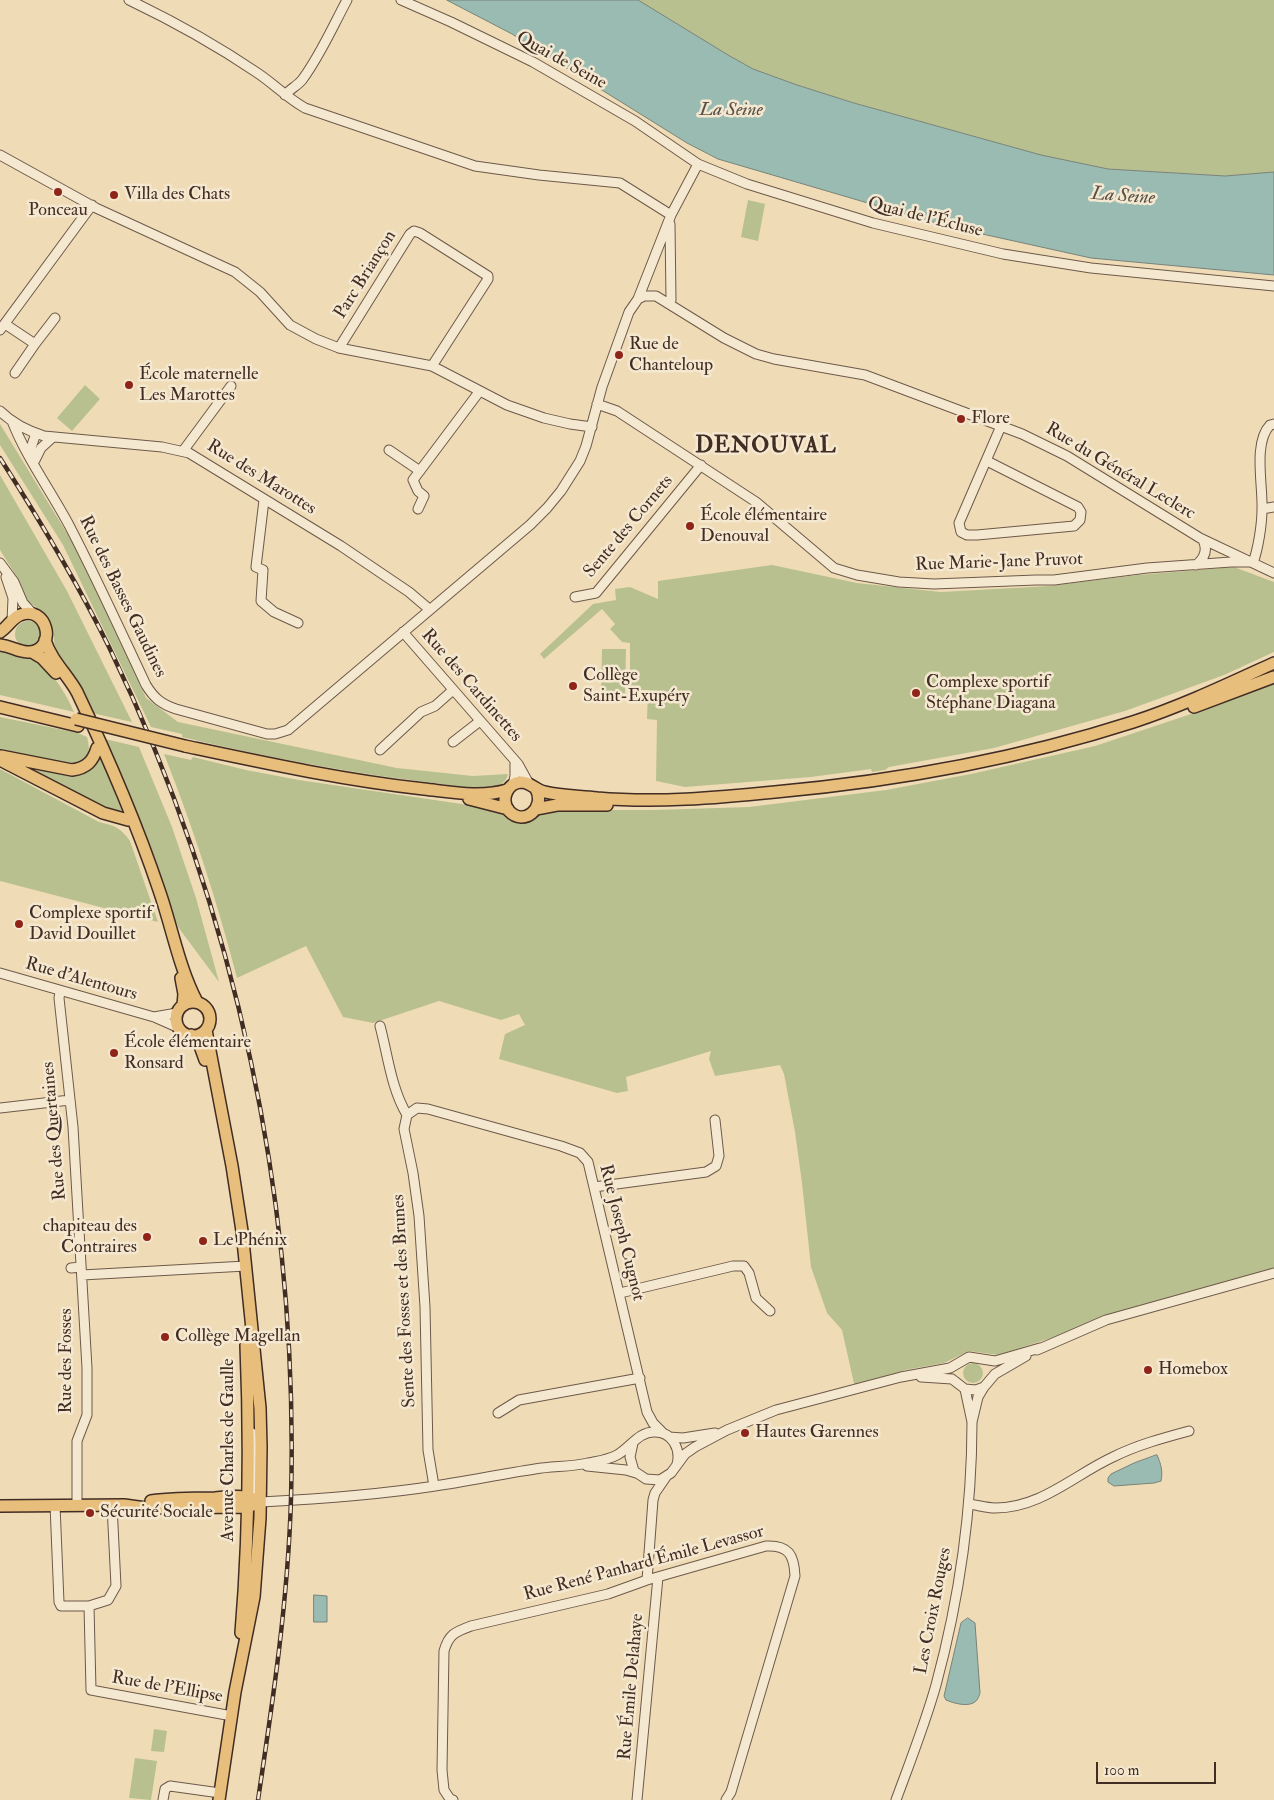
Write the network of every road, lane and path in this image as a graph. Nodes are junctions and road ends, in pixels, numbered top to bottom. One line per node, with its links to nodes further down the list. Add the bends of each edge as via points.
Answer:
1 (129, 0): 4 (street, via 167,18 249,68)
2 (348, 0): 4 (street, via 307,72)
3 (401, 0): 6 (street, Quai de Seine, via 533,62 635,121)
4 (285, 95): 8 (street, via 305,108 475,166 620,183)
5 (0, 154): 7 (street)
6 (698, 164): 8 (street); 10 (street, Quai de l'Écluse, via 747,184 873,223 1003,254 1091,268)
7 (92, 205): 15 (street); 17 (street, via 235,272 260,292 290,325 316,340)
8 (670, 218): 9 (street); 13 (street)
9 (643, 283): 11 (street); 12 (street)
10 (1274, 286)
11 (647, 295): 12 (street); 13 (street, Rue du Général Leclerc)
12 (638, 299): 22 (street, via 629,312)
13 (669, 303): 26 (street, Rue du Général Leclerc, via 756,354 864,375)
14 (56, 318): 16 (street)
15 (2, 327): 16 (street)
16 (35, 344): 19 (street)
17 (339, 348): 18 (street); 18 (street, Parc Briançon, via 414,231 488,276)
18 (432, 366): 21 (street)
19 (15, 373)
20 (231, 386): 32 (street)
21 (479, 392): 27 (street, via 544,418); 36 (street)
22 (597, 404): 27 (street); 35 (street, via 617,411)
23 (0, 411): 24 (street, Rue des Basses Gaudines)
24 (12, 421): 28 (street, Rue des Marottes); 30 (street, Rue des Basses Gaudines)
25 (1274, 424): 40 (street, via 1264,434 1260,463)
26 (1002, 426): 33 (street); 41 (street, Rue du Général Leclerc, via 1067,456)
27 (592, 427): 47 (street, via 580,461 547,508)
28 (32, 432): 29 (street, Rue des Marottes); 30 (street); 34 (street, via 31,448)
29 (53, 437): 32 (street, Rue des Marottes); 34 (street, via 41,448)
30 (22, 444): 34 (street, Rue des Basses Gaudines)
31 (389, 450): 36 (street)
32 (183, 451): 37 (street, Rue des Marottes, via 197,456)
33 (987, 461): 33 (street, via 959,524 963,534 1074,526 1079,522 1081,512 1078,507)
34 (36, 464): 52 (street, Rue des Basses Gaudines, via 146,685 162,704 267,734 283,732)
35 (701, 465): 44 (street, Rue Marie-Jane Pruvot, via 756,502 834,568 857,575 934,584 1054,580); 46 (street, Sente des Cornets, via 596,593)
36 (420, 470): 39 (street, via 413,480 424,496)
37 (264, 500): 47 (street, Rue des Marottes, via 341,546); 50 (street, via 256,567 263,570 261,601 274,612)
38 (1274, 507): 40 (street)
39 (418, 509)
40 (1262, 509): 43 (street)
41 (1203, 540): 43 (street, Rue du Général Leclerc); 44 (street, via 1204,555)
42 (0, 563): 48 (street); 49 (street, via 13,598)
43 (1251, 563): 44 (street, Rue Marie-Jane Pruvot); 45 (street, Rue du Général Leclerc)
44 (1196, 565)
45 (1274, 573)
46 (574, 597)
47 (429, 609): 52 (street, Rue des Basses Gaudines)
48 (33, 614): 49 (main road, via 20,615); 53 (main road, via 45,624)
49 (11, 623): 51 (main road); 55 (main road, via 9,638)
50 (298, 623)
51 (0, 632)
52 (403, 632): 59 (street, Rue des Cardinettes)
53 (45, 640): 56 (main road); 78 (main road, via 54,660 72,682 131,811 188,984)
54 (0, 645): 55 (main road)
55 (15, 648): 56 (main road)
56 (32, 652): 65 (main road, via 45,661 67,686)
57 (1274, 663): 71 (main road, via 1134,721 1030,750 924,773 810,789 695,798 618,799 549,793)
58 (1274, 677): 74 (main road, via 1104,736 918,779 774,798 693,804 557,805)
59 (453, 690): 62 (street, Rue des Cardinettes); 67 (street, via 421,712)
60 (0, 701): 63 (main road)
61 (0, 708): 63 (main road)
62 (480, 720): 64 (street); 70 (street, Rue des Cardinettes)
63 (77, 723): 66 (main road, bridge)
64 (453, 742)
65 (97, 748): 68 (main road, via 90,763 72,770); 75 (main road)
66 (186, 749): 72 (main road, via 363,781 483,794); 73 (main road, via 327,782 470,799)
67 (380, 750)
68 (0, 756)
69 (0, 760): 75 (main road, via 103,813)
70 (515, 760): 71 (street, Rue des Cardinettes); 72 (street, Rue des Cardinettes, via 515,776)
71 (532, 786): 72 (main road, via 519,782); 74 (main road, via 539,799)
72 (510, 788): 73 (main road, via 505,800)
73 (508, 809): 74 (main road, via 521,816)
74 (536, 809)
75 (128, 820): 79 (main road, via 181,976 184,992)
76 (0, 974): 77 (street, Rue d'Alentours)
77 (60, 992): 80 (street, Rue d'Alentours); 85 (street, Rue des Quertaines, via 58,998)
78 (197, 1002): 79 (main road, via 190,1002); 83 (main road, via 209,1014)
79 (180, 1009): 80 (street, Rue d'Alentours); 82 (main road, via 176,1021)
80 (154, 1018): 82 (street, Rue d'Alentours)
81 (380, 1026): 87 (street, via 391,1074)
82 (179, 1028): 84 (main road)
83 (206, 1030): 84 (main road); 90 (main road, Avenue Charles de Gaulle, via 232,1166)
84 (191, 1036): 90 (main road, Avenue Charles de Gaulle, via 204,1054 213,1093)
85 (70, 1100): 86 (street); 92 (street, Rue des Quertaines)
86 (0, 1108)
87 (408, 1115): 89 (street, Rue Joseph Cugnot, via 417,1108 428,1109 571,1149 588,1162); 116 (street, Sente des Fosses et des Brunes, via 404,1129 419,1216 428,1450)
88 (715, 1120): 89 (street, via 719,1156 716,1166 706,1172)
89 (594, 1187): 94 (street, Rue Joseph Cugnot)
90 (243, 1266): 92 (street); 105 (main road, Avenue Charles de Gaulle); 119 (main road, Avenue Charles de Gaulle, via 260,1408)
91 (71, 1268): 92 (street)
92 (82, 1271): 124 (street, Rue des Fosses, via 87,1414 77,1441)
93 (1274, 1273): 96 (street, via 1106,1320)
94 (620, 1294): 95 (street, via 744,1266 749,1272 756,1298); 100 (street, Rue Joseph Cugnot)
95 (770, 1311)
96 (1040, 1348): 97 (street, via 998,1360); 101 (street, via 998,1372)
97 (983, 1360): 98 (street, via 972,1356); 101 (street, via 989,1369)
98 (960, 1362): 99 (street, via 950,1368); 102 (street, via 956,1372)
99 (901, 1377): 102 (street, via 947,1379); 107 (street, via 785,1408)
100 (640, 1378): 103 (street, Rue Joseph Cugnot); 104 (street, via 519,1400)
101 (986, 1383): 102 (street, via 973,1390); 106 (street, Les Croix Rouges, via 978,1397)
102 (962, 1386): 106 (street, Les Croix Rouges)
103 (647, 1412): 109 (street, Rue Joseph Cugnot, via 652,1423); 110 (street, Rue Joseph Cugnot, via 644,1427)
104 (498, 1413)
105 (249, 1418): 113 (main road, Avenue Charles de Gaulle); 119 (street, via 254,1443)
106 (972, 1422): 120 (street, Les Croix Rouges)
107 (727, 1430): 109 (street, via 692,1437); 111 (street, via 691,1449)
108 (1189, 1431): 120 (street, via 1114,1456 1038,1499 995,1508)
109 (666, 1435): 110 (street, via 650,1432); 111 (street, via 674,1442)
110 (636, 1440): 112 (street, via 610,1458); 114 (street, via 630,1459)
111 (677, 1464): 115 (street)
112 (576, 1466): 114 (street, via 626,1470); 116 (street, via 539,1468)
113 (248, 1470): 117 (main road); 119 (main road, Avenue Charles de Gaulle)
114 (640, 1476): 115 (street, via 654,1480); 118 (street, via 650,1488)
115 (666, 1477): 118 (street)
116 (434, 1486): 119 (street)
117 (234, 1497): 119 (main road); 121 (main road)
118 (654, 1500): 129 (street)
119 (255, 1502): 125 (main road); 126 (main road, Avenue Charles de Gaulle); 128 (main road, Avenue Charles de Gaulle, via 258,1555); 128 (street, via 263,1552)
120 (969, 1504): 138 (street, Les Croix Rouges, via 936,1685)
121 (118, 1505): 124 (main road); 125 (main road); 130 (street, via 116,1586 108,1600)
122 (0, 1506): 123 (main road)
123 (55, 1506): 124 (main road); 130 (street, via 58,1602 60,1606)
124 (77, 1506)
125 (224, 1507): 126 (main road, via 238,1514)
126 (247, 1525): 131 (main road, Avenue Charles de Gaulle, via 245,1588)
127 (658, 1577): 129 (street, Rue René Panhard Émile Levassor); 136 (street, Rue Émile Delahaye); 137 (street, Rue René Panhard Émile Levassor, via 766,1546 785,1548 792,1555 795,1576)
128 (255, 1580): 131 (main road, Avenue Charles de Gaulle)
129 (647, 1580): 135 (street, Rue René Panhard Émile Levassor, via 608,1594 471,1626 455,1632 447,1641 444,1651 442,1770 444,1790)
130 (90, 1606): 132 (street, Rue de l'Ellipse, via 91,1690)
131 (235, 1692): 132 (main road, Avenue Charles de Gaulle)
132 (232, 1716): 133 (main road, Avenue Charles de Gaulle)
133 (219, 1797): 134 (street, via 170,1786 165,1789)
134 (163, 1800)
135 (453, 1800)
136 (637, 1800)
137 (726, 1800)
138 (896, 1800)

